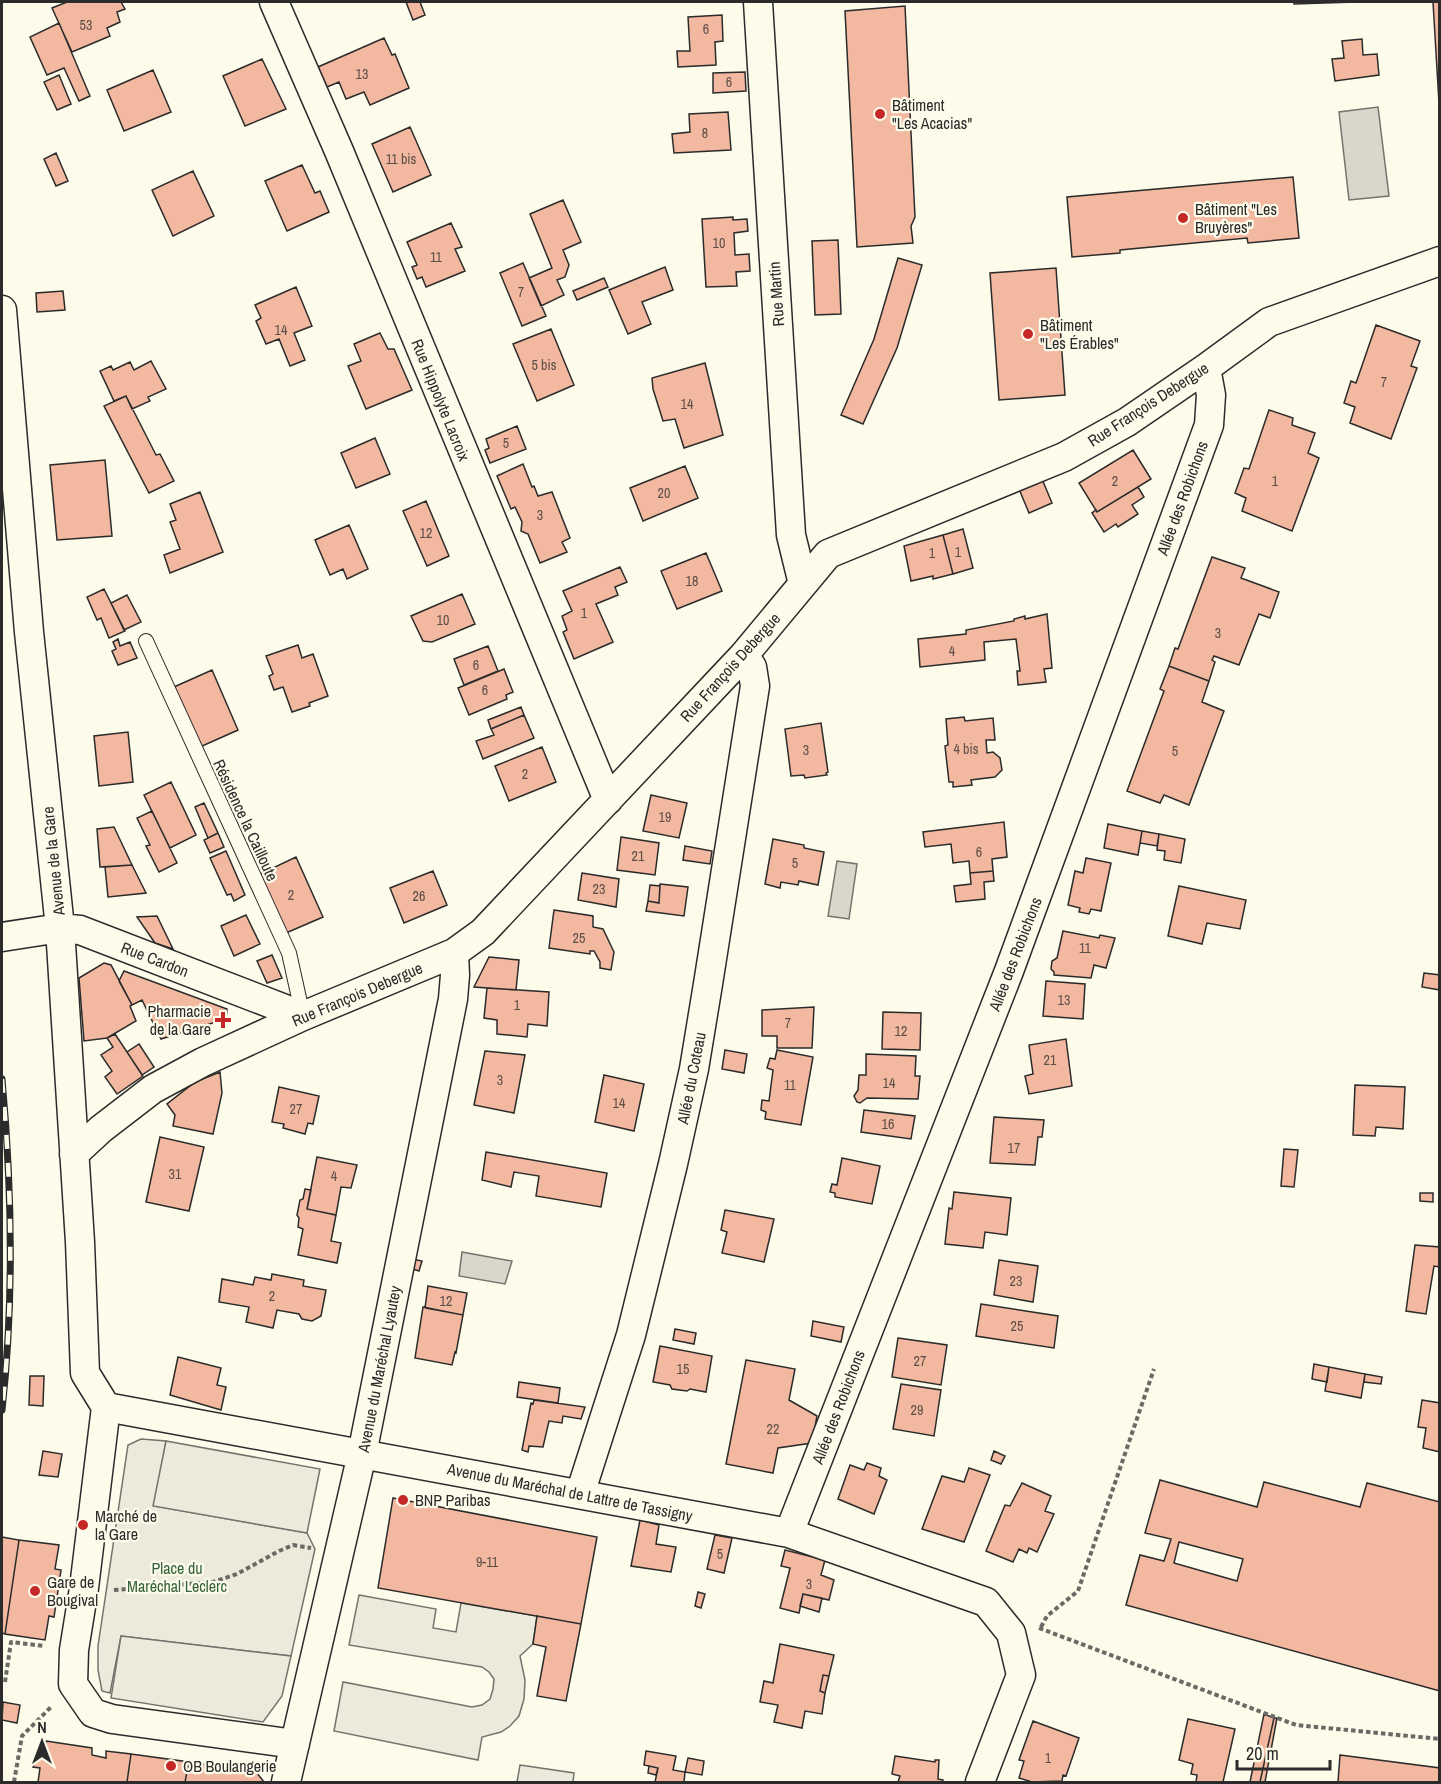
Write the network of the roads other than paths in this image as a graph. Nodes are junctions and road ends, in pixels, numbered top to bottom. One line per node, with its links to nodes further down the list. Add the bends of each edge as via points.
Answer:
1 (274, 2): 9 (street, Rue Hippolyte Lacroix)
2 (758, 2): 6 (street, Rue Martin, via 791,535)
3 (1440, 261): 5 (street, Rue François Debergue, via 1269,322)
4 (2, 310): 10 (street, Avenue de la Gare, via 29,632)
5 (1206, 368): 6 (street, Rue François Debergue, via 1127,422 1064,458 828,554); 18 (street, Allée des Robichons, via 1211,395 1209,425 1009,971)
6 (803, 584): 8 (street, Rue François Debergue)
7 (146, 641): 13 (lane, Résidence la Cailloute, via 289,953)
8 (744, 656): 9 (street, Rue François Debergue); 17 (street, Allée du Coteau, via 752,667 754,686 694,1068 631,1335)
9 (608, 800): 12 (street, Rue François Debergue, via 483,932)
10 (60, 928): 11 (street, Rue Cardon); 13 (street, Rue Cardon, via 80,930); 14 (street, Avenue de la Gare)
11 (2, 937)
12 (454, 953): 13 (street, Rue François Debergue); 16 (street, Avenue du Maréchal Lyautey, via 453,999)
13 (303, 1016): 14 (street, Rue François Debergue, via 153,1089)
14 (74, 1154): 15 (street, Avenue de la Gare, via 85,1373)
15 (106, 1407): 16 (street, Avenue du Maréchal de Lattre de Tassigny); 19 (street, via 74,1650 73,1684 93,1713 112,1719)
16 (362, 1454): 17 (street, Avenue du Maréchal de Lattre de Tassigny); 19 (street, Avenue du Maréchal Lyautey)
17 (580, 1494): 18 (street, Avenue du Maréchal de Lattre de Tassigny)
18 (789, 1533): 21 (street, Avenue du Maréchal de Lattre de Tassigny, via 986,1602 1011,1634 1021,1675)
19 (295, 1744): 20 (street, Avenue du Maréchal Lyautey)
20 (286, 1782)
21 (980, 1782)

